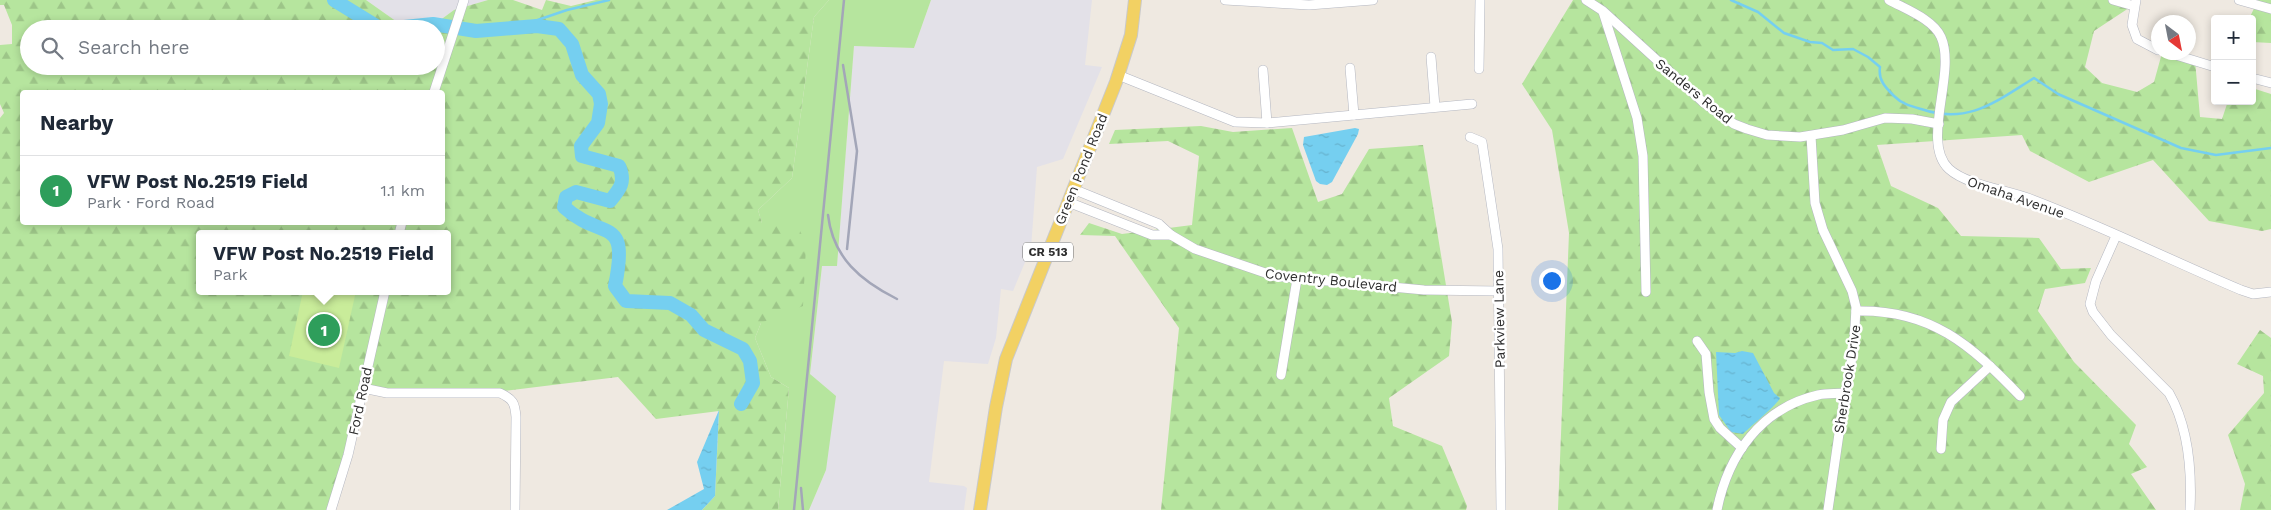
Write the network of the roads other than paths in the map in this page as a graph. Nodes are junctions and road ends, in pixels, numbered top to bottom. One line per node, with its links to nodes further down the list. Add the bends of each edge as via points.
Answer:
1 (464, 0): 16 (street)
2 (1136, 0): 23 (main road, Green Pond Road / CR 513, via 1131,35)
3 (1226, 0): 10 (street)
4 (1374, 0): 10 (street, via 1309,5)
5 (1480, 0): 20 (street)
6 (1586, 0): 13 (street, Sanders Road)
7 (1889, 0): 30 (street, Omaha Avenue, via 1924,19 1941,36 1944,55)
8 (2113, 0): 11 (street)
9 (2239, 0): 12 (street)
10 (1256, 2)
11 (2135, 3): 14 (street, via 2132,25 2137,39)
12 (2271, 9)
13 (1602, 12): 33 (street, Sanders Road, via 1704,103 1734,124 1767,135); 40 (street, via 1637,118 1643,156)
14 (2151, 46)
15 (1431, 57): 28 (street)
16 (445, 58)
17 (2192, 60): 18 (street)
18 (2211, 66)
19 (1350, 68): 29 (street)
20 (1479, 69)
21 (1263, 70): 31 (street)
22 (440, 75): 26 (street)
23 (1118, 75): 31 (street, via 1235,122); 34 (main road, Green Pond Road / CR 513)
24 (2256, 79): 25 (street)
25 (2271, 83)
26 (435, 90)
27 (1472, 104): 28 (street)
28 (1435, 107): 29 (street)
29 (1354, 114): 31 (street)
30 (1939, 122): 33 (street, Sanders Road, via 1885,118); 37 (street, Omaha Avenue, via 1941,157 1948,168 1960,177 2033,200)
31 (1267, 123)
32 (1470, 136): 39 (street, Parkview Lane, via 1482,142 1498,249)
33 (1811, 136): 43 (street, Sherbrook Drive, via 1815,203 1823,230 1852,291)
34 (1073, 189): 35 (main road, Green Pond Road / CR 513); 36 (street, Coventry Boulevard, via 1159,224)
35 (1068, 202): 36 (street, Coventry Boulevard, via 1152,235); 54 (main road, Green Pond Road / CR 513, via 1008,353)
36 (1171, 236): 38 (street, Coventry Boulevard, via 1195,249 1254,271)
37 (2116, 236): 41 (street, Omaha Avenue, via 2252,294); 58 (street, via 2096,281 2090,304 2101,324 2174,401 2186,439)
38 (1297, 279): 39 (street, Coventry Boulevard, via 1424,290); 46 (street)
39 (1499, 291): 55 (street, Parkview Lane)
40 (1646, 292)
41 (2271, 292)
42 (384, 295): 47 (street, Ford Road)
43 (1856, 311): 45 (street, via 1879,310 1910,316 1962,342); 48 (street, Sherbrook Drive, via 1854,346)
44 (1697, 341): 50 (street, via 1706,354 1714,418)
45 (1990, 366): 49 (street); 51 (street, via 1951,402 1944,420)
46 (1281, 375)
47 (363, 388): 52 (street, Ford Road); 53 (street, via 387,393 500,393 511,398 516,417)
48 (1845, 393): 50 (street, via 1820,394 1781,409 1757,429); 57 (street, Sherbrook Drive)
49 (2020, 396)
50 (1742, 448): 56 (street, via 1734,458 1721,490)
51 (1942, 449)
52 (331, 510)
53 (515, 510)
54 (980, 510)
55 (1501, 510)
56 (1717, 510)
57 (1828, 510)
58 (2190, 510)

